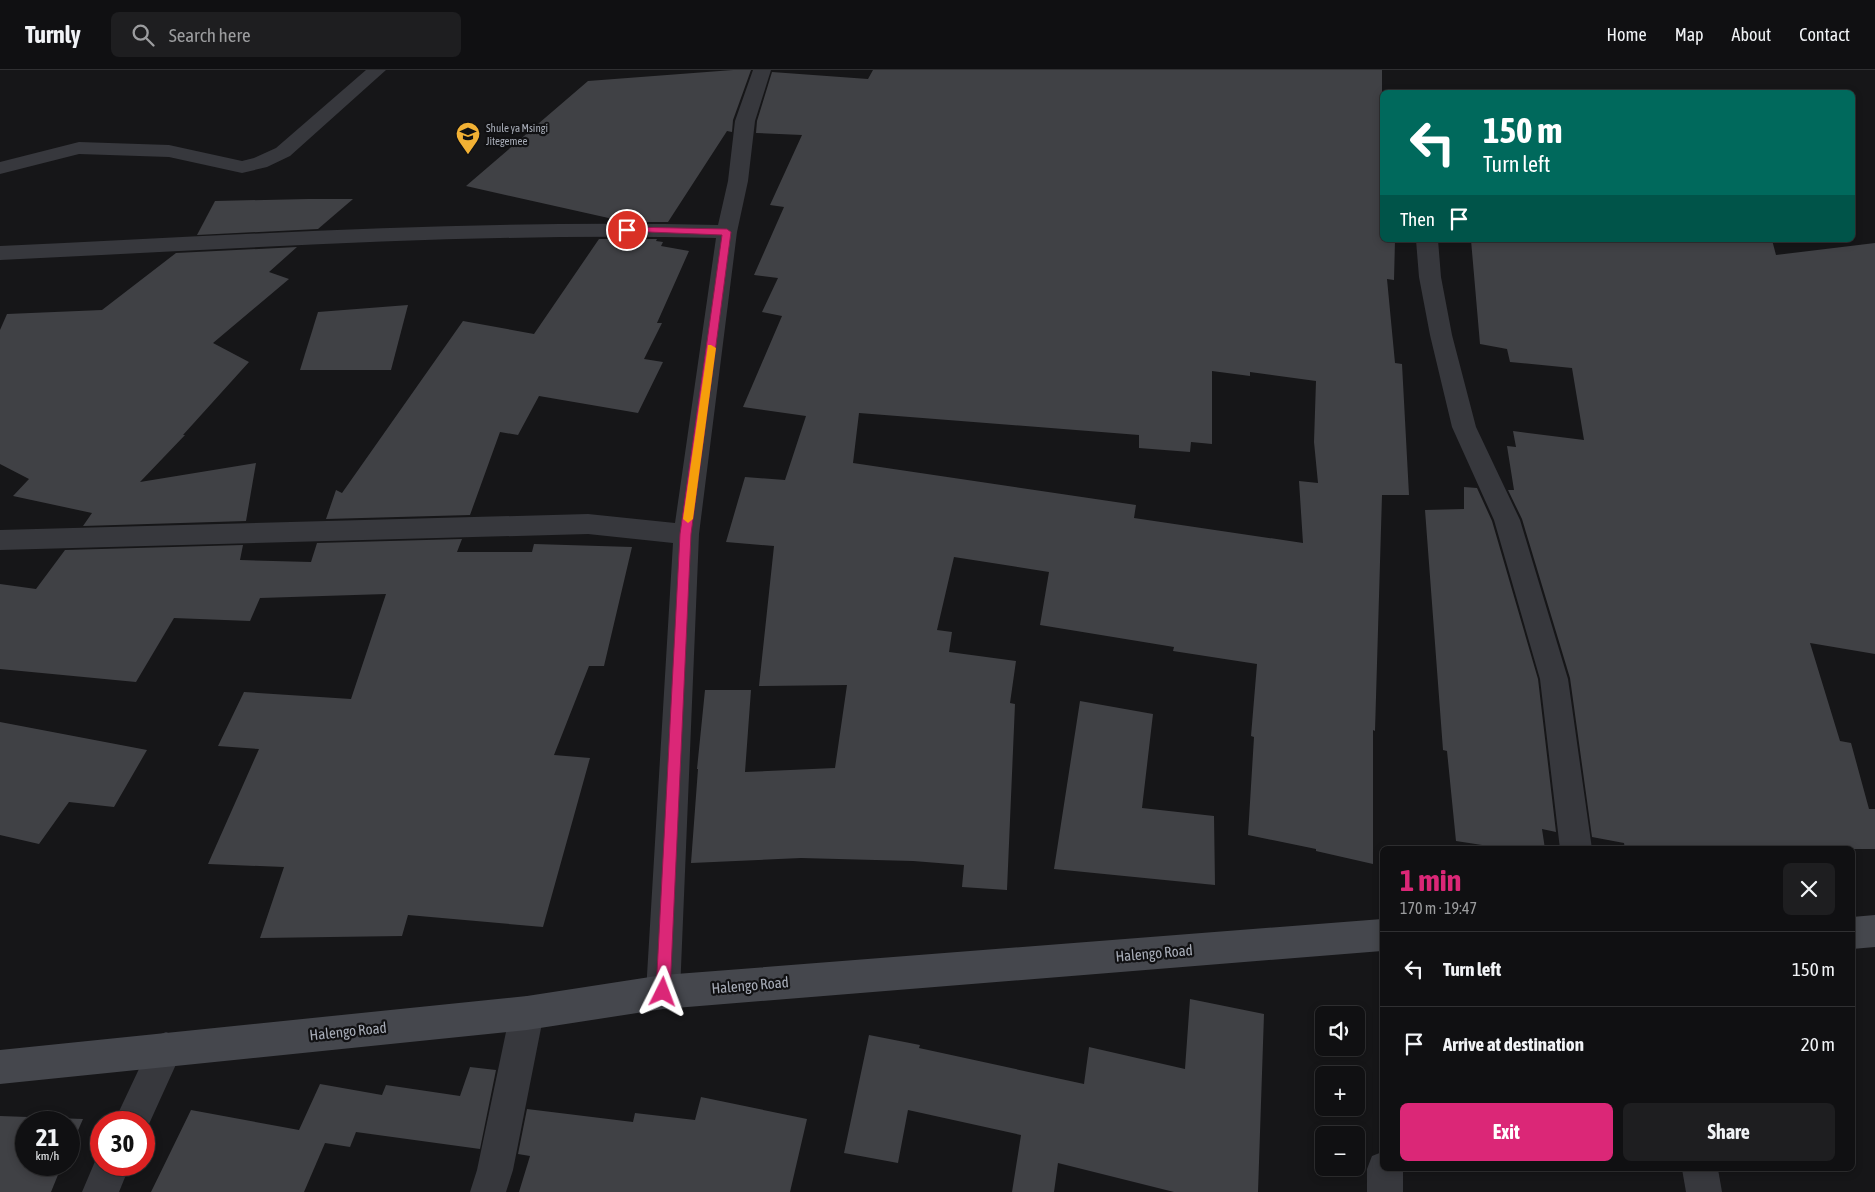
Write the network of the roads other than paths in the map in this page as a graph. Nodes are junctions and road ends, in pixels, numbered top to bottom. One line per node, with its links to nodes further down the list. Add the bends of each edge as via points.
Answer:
1 (377, 70): 3 (street, via 283,152 260,163 242,167 169,151 79,148)
2 (762, 70): 4 (street, via 745,121 738,181)
3 (0, 168)
4 (727, 232): 6 (street, via 607,229 470,232); 7 (street)
5 (1427, 242): 9 (street, via 1430,277 1459,410 1507,520 1554,679)
6 (0, 254)
7 (686, 534): 8 (street, via 588,524); 13 (street)
8 (0, 540)
9 (1576, 846)
10 (1875, 931): 11 (street)
11 (1855, 933)
12 (1380, 935): 13 (street, Halengo Road)
13 (663, 992): 14 (street, Halengo Road)
14 (527, 1013): 15 (street, Halengo Road); 22 (street)
15 (166, 1049): 16 (street, Halengo Road); 17 (street)
16 (0, 1067)
17 (137, 1111)
18 (1385, 1171): 23 (street)
19 (1700, 1171): 24 (street)
20 (107, 1176): 21 (street)
21 (100, 1192)
22 (488, 1192)
23 (1385, 1192)
24 (1704, 1192)

